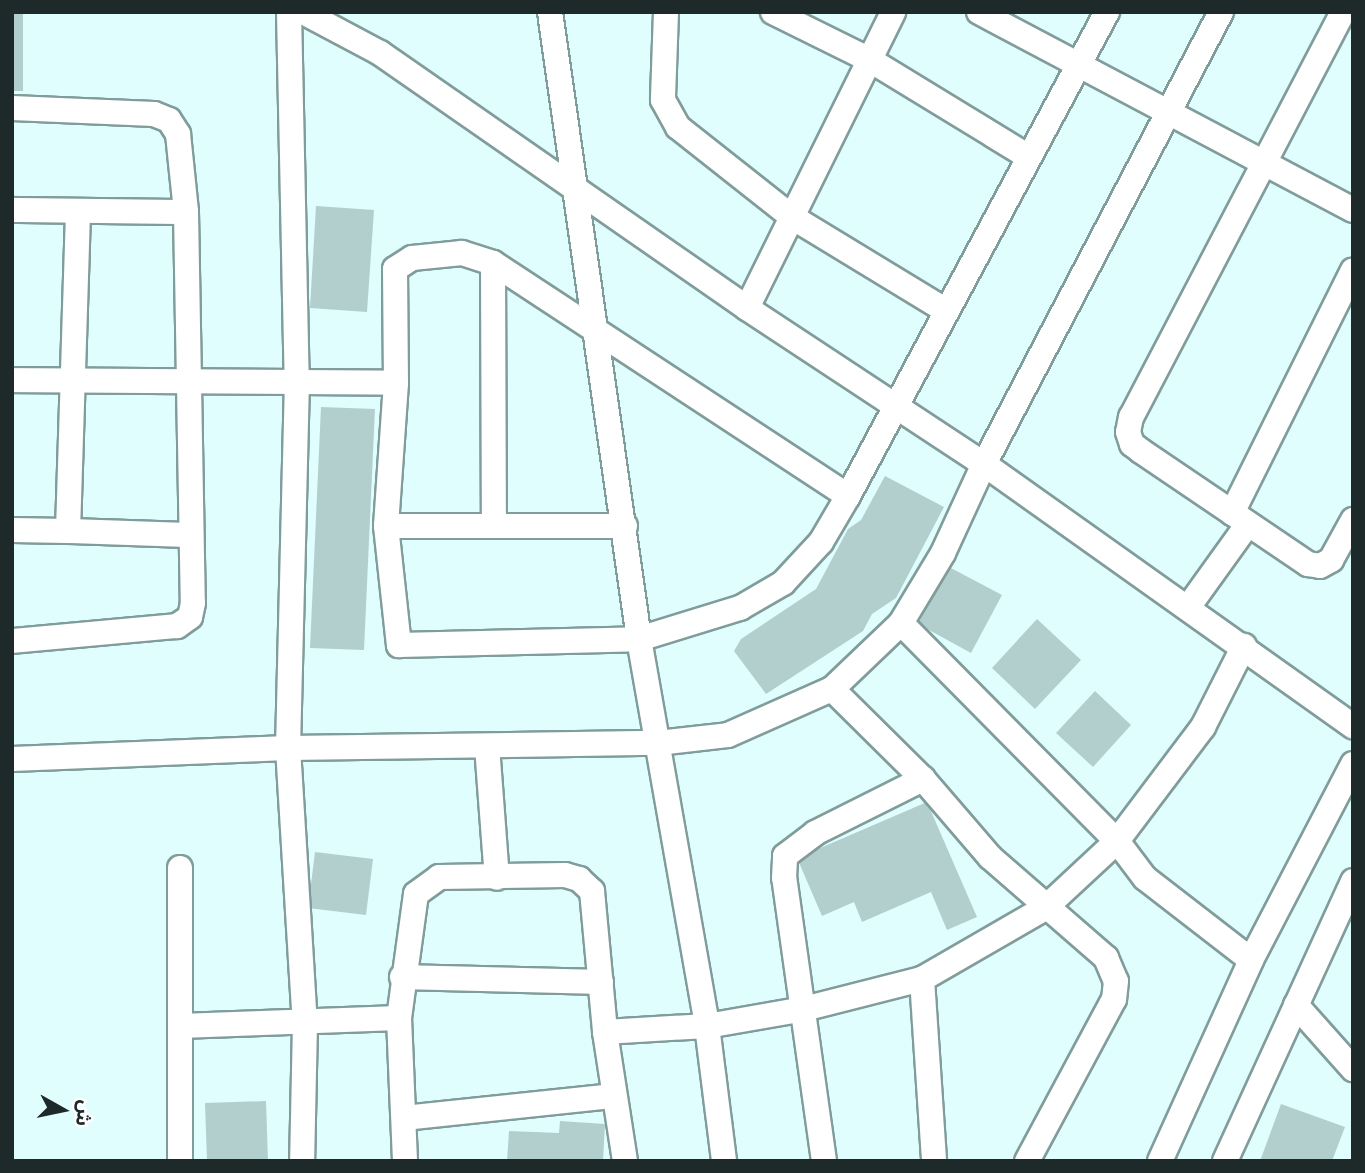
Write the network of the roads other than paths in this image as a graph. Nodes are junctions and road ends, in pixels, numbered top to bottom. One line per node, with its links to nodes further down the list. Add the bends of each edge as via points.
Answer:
1 (289, 12): 31 (street)
2 (303, 12): 17 (street, via 380,53)
3 (550, 12): 17 (street)
4 (666, 12): 22 (street, via 663,100 678,127)
5 (773, 12): 11 (street)
6 (893, 12): 11 (street)
7 (979, 12): 12 (street)
8 (1107, 12): 12 (street)
9 (1221, 12): 14 (street)
10 (1343, 12): 16 (street)
11 (870, 60): 15 (street); 22 (street)
12 (1080, 65): 14 (street); 15 (street)
13 (12, 108): 21 (street, via 125,111 169,120 178,134)
14 (1170, 114): 16 (street); 34 (street)
15 (1029, 157): 26 (street)
16 (1265, 166): 19 (street); 36 (street, via 1131,418 1128,432 1132,444)
17 (576, 188): 25 (street); 27 (street)
18 (12, 209): 20 (street)
19 (1353, 210)
20 (78, 211): 21 (street); 29 (street)
21 (187, 212): 28 (street)
22 (792, 217): 25 (street); 26 (street)
23 (493, 264): 27 (street); 32 (street, via 462,254 412,258 395,269); 39 (street)
24 (1353, 270): 36 (street)
25 (747, 308): 33 (street)
26 (945, 310): 33 (street)
27 (595, 330): 35 (street); 40 (street)
28 (190, 378): 29 (street); 31 (street); 43 (street)
29 (70, 379): 30 (street); 42 (street)
30 (12, 380)
31 (297, 380): 32 (street); 53 (street)
32 (396, 383): 38 (street)
33 (896, 406): 34 (street); 35 (street)
34 (984, 464): 44 (street); 45 (street, via 943,553)
35 (848, 496): 46 (street, via 821,541 783,583 740,608)
36 (1240, 518): 37 (street, via 1308,564 1320,566 1331,560); 44 (street)
37 (1353, 520)
38 (386, 526): 39 (street); 46 (street, via 399,645)
39 (494, 526): 40 (street)
40 (625, 526): 46 (street)
41 (12, 530): 42 (street)
42 (68, 531): 43 (street)
43 (190, 535): 47 (street, via 192,610 186,622 160,629)
44 (1189, 606): 48 (street)
45 (901, 623): 49 (street); 57 (street)
46 (639, 639): 51 (street)
47 (12, 641)
48 (1244, 646): 50 (street); 57 (street, via 1203,727)
49 (832, 689): 51 (street, via 728,735); 56 (street)
50 (1353, 726)
51 (658, 743): 52 (street); 71 (street)
52 (487, 746): 53 (street); 59 (street)
53 (288, 748): 54 (street); 69 (street)
54 (12, 759)
55 (1353, 764): 62 (street)
56 (923, 779): 61 (street, via 990,857); 67 (street, via 815,834 785,856 784,878)
57 (1118, 841): 61 (street); 62 (street, via 1145,878)
58 (180, 868): 70 (street)
59 (497, 878): 63 (street, via 439,877 416,894); 65 (street, via 565,875 579,879 592,891)
60 (1353, 881): 66 (street)
61 (1045, 908): 64 (street); 83 (street, via 1106,958 1116,981 1114,999)
62 (1251, 960): 84 (street)
63 (402, 977): 65 (street); 68 (street)
64 (922, 979): 67 (street); 82 (street)
65 (601, 982): 72 (street)
66 (1296, 1004): 73 (street); 85 (street)
67 (804, 1009): 71 (street); 81 (street)
68 (399, 1018): 69 (street); 75 (street)
69 (305, 1023): 70 (street); 77 (street)
70 (180, 1026): 76 (street)
71 (707, 1026): 72 (street); 80 (street)
72 (605, 1032): 74 (street)
73 (1353, 1069)
74 (614, 1096): 75 (street); 79 (street)
75 (404, 1118): 78 (street)
76 (180, 1161)
77 (302, 1161)
78 (405, 1161)
79 (625, 1161)
80 (724, 1161)
81 (824, 1161)
82 (934, 1161)
83 (1027, 1161)
84 (1160, 1161)
85 (1224, 1161)

